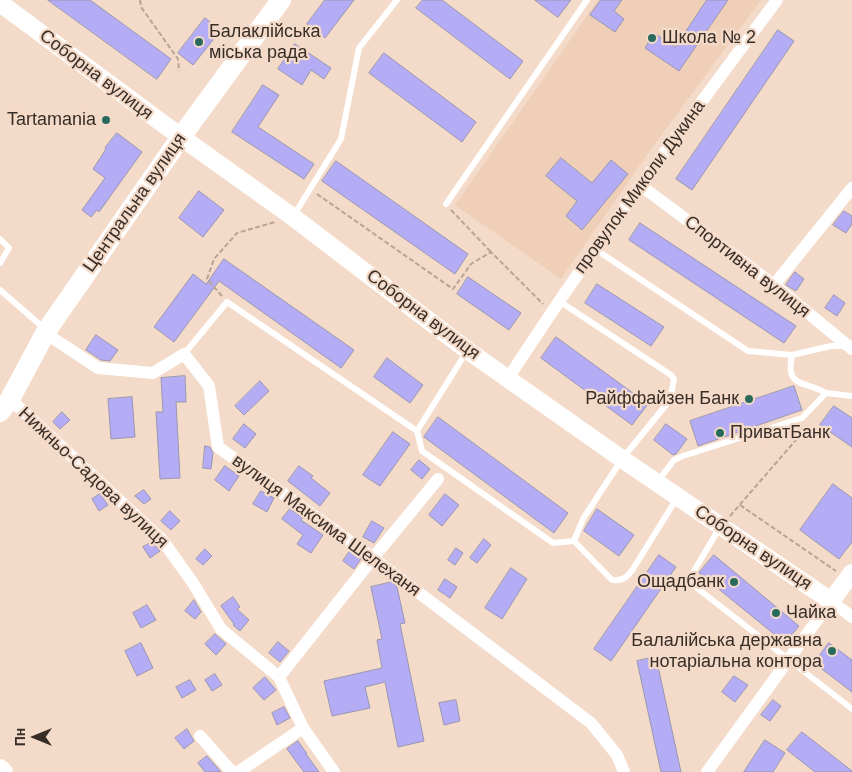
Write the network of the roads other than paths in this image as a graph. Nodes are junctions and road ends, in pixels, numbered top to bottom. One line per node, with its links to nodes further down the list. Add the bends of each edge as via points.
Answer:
1 (281, 0): 6 (main road, Центральна вулиця)
2 (397, 0): 10 (lane, via 359,48 341,139)
3 (587, 0): 9 (lane)
4 (777, 0): 7 (street, провулок Миколи Дукина)
5 (0, 3): 6 (street, Соборна вулиця)
6 (180, 137): 10 (street, Соборна вулиця); 17 (main road, Центральна вулиця)
7 (640, 185): 12 (street, провулок Миколи Дукина); 14 (street, Спортивна вулиця)
8 (852, 188): 14 (street)
9 (446, 204)
10 (293, 216): 19 (street, Соборна вулиця)
11 (0, 239): 13 (lane, via 9,248)
12 (595, 249): 16 (street, провулок Миколи Дукина); 21 (lane, via 748,352)
13 (0, 263)
14 (774, 285): 18 (street, Спортивна вулиця)
15 (0, 290): 17 (lane)
16 (558, 300): 22 (street, провулок Миколи Дукина); 27 (lane, via 674,379 670,400)
17 (46, 332): 20 (street, via 98,368 153,373); 25 (main road, Центральна вулиця)
18 (850, 347): 21 (lane, via 830,346)
19 (467, 350): 22 (street, Соборна вулиця); 26 (lane)
20 (184, 354): 26 (lane, via 227,302); 33 (street, вулиця Максима Шелеханя, via 209,386 218,447)
21 (792, 355): 23 (lane, via 789,369 793,378)
22 (508, 377): 27 (street, Соборна вулиця)
23 (826, 393): 24 (lane); 29 (lane, via 802,418 674,460)
24 (852, 396)
25 (5, 406): 38 (street, Нижньо-Садова вулиця, via 163,541 221,629)
26 (417, 431): 32 (lane, via 422,451 553,542)
27 (622, 459): 29 (street, Соборна вулиця); 32 (lane, via 583,519)
28 (438, 479): 33 (street)
29 (657, 482): 30 (street, Соборна вулиця)
30 (678, 496): 31 (street, Соборна вулиця); 32 (lane, via 634,569 624,579 612,580)
31 (721, 526): 35 (street, Соборна вулиця); 37 (lane, via 688,580)
32 (574, 541)
33 (373, 558): 38 (street); 47 (street, вулиця Максима Шелеханя, via 591,723 617,755)
34 (850, 576): 35 (street)
35 (830, 601): 36 (street, Соборна вулиця); 37 (street)
36 (852, 617)
37 (788, 660): 39 (lane); 48 (street)
38 (279, 678): 40 (street, Нижньо-Садова вулиця)
39 (852, 709)
40 (303, 728): 45 (street); 46 (street, Нижньо-Садова вулиця)
41 (200, 736): 44 (street)
42 (0, 769): 43 (main road)
43 (3, 772)
44 (232, 772)
45 (238, 772)
46 (334, 772)
47 (624, 772)
48 (707, 772)

